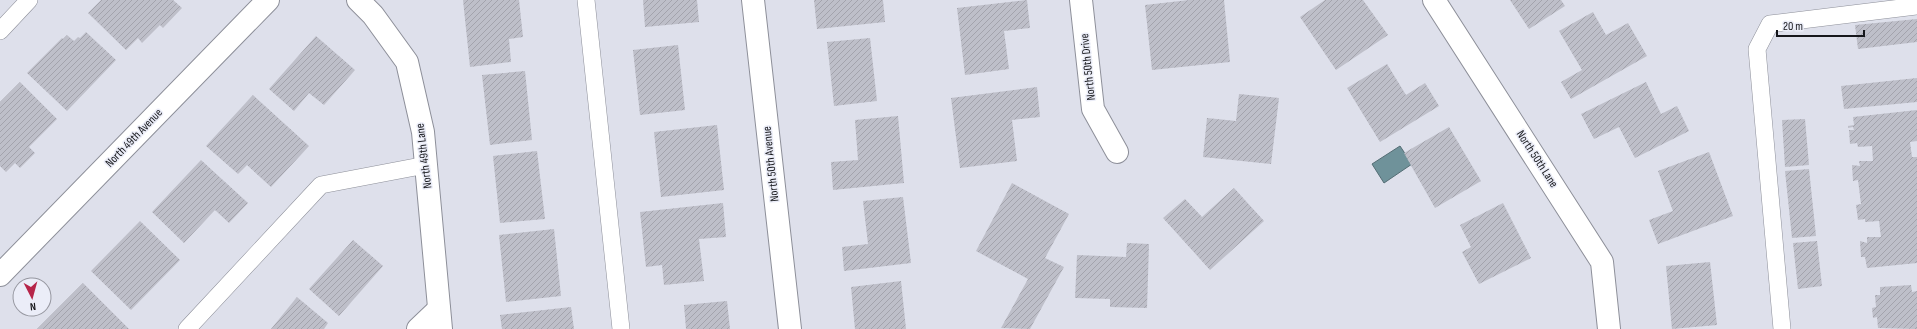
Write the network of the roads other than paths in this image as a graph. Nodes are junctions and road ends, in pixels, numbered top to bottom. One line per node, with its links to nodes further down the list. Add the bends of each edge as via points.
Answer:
1 (29, 0): 9 (lane)
2 (268, 0): 12 (street, North 49th Avenue)
3 (358, 0): 11 (street, North 49th Lane, via 373,15 407,62 423,132)
4 (586, 0): 16 (lane)
5 (753, 0): 17 (street, North 50th Avenue)
6 (1081, 0): 10 (street, North 50th Drive, via 1092,109)
7 (1434, 0): 18 (street, North 50th Lane, via 1602,262)
8 (1917, 6): 19 (lane, via 1770,24 1757,49)
9 (0, 31)
10 (1117, 152)
11 (426, 165): 13 (street, North 49th Lane); 14 (lane, via 321,184)
12 (0, 275)
13 (440, 319): 15 (street)
14 (187, 329)
15 (418, 329)
16 (621, 329)
17 (790, 329)
18 (1609, 329)
19 (1782, 329)

